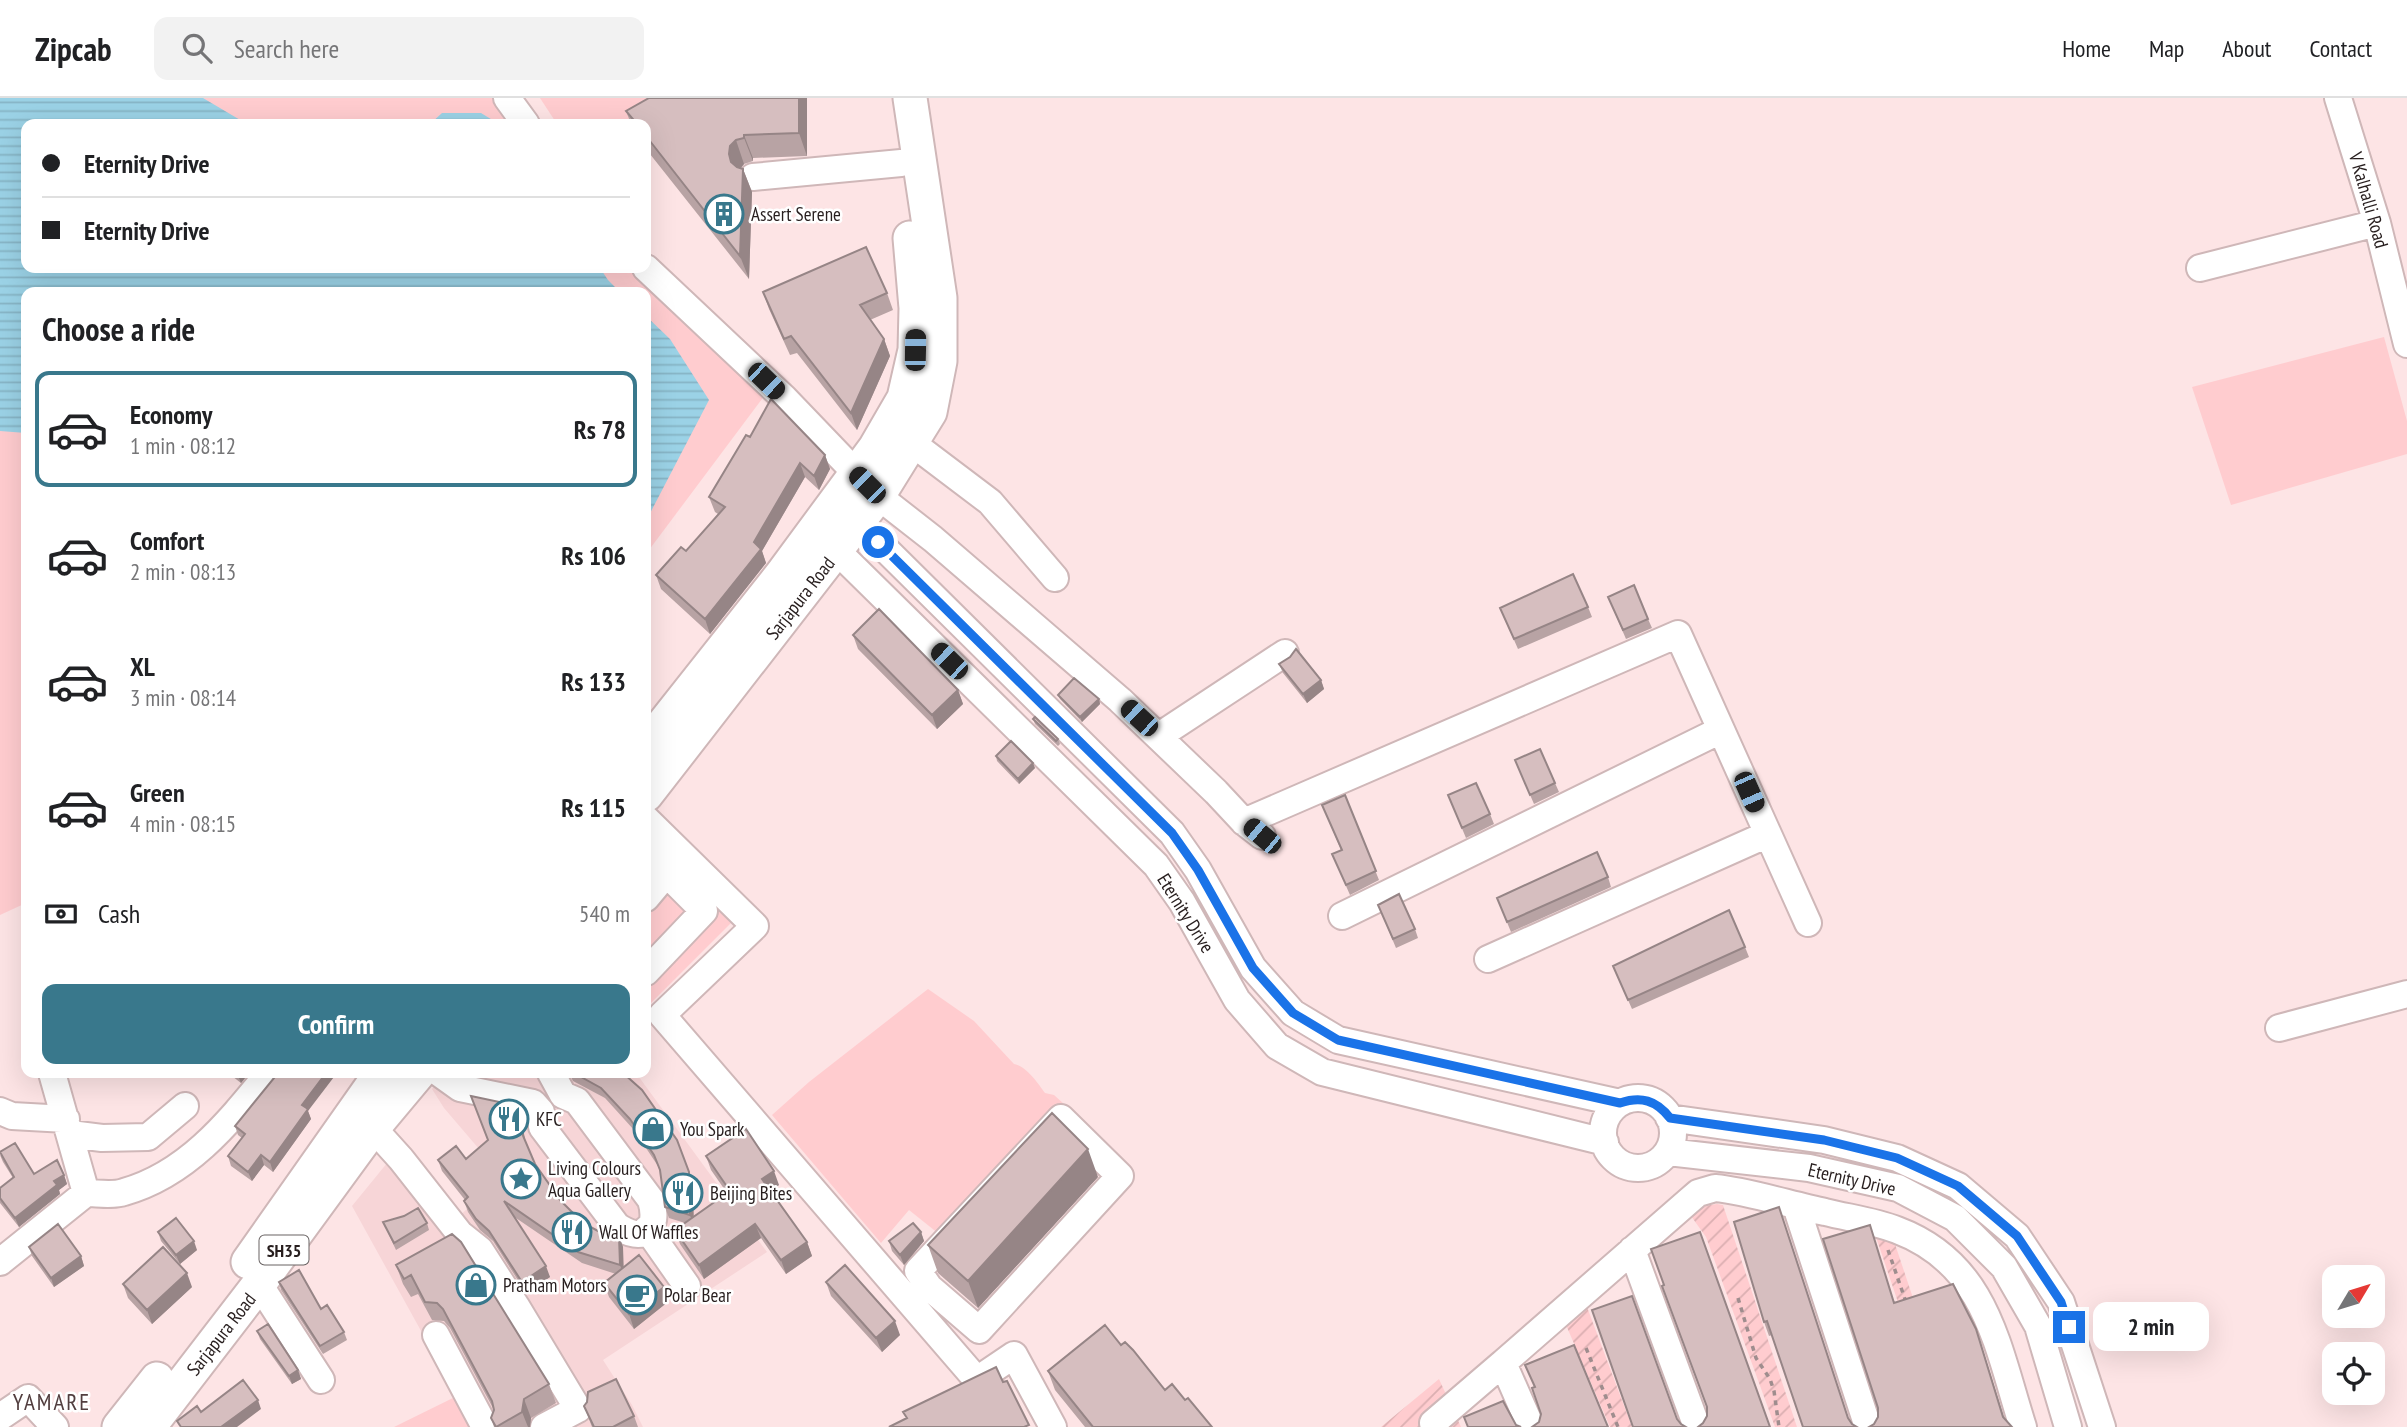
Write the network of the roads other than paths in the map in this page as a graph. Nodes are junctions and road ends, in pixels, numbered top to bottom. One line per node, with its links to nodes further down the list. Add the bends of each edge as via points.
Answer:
1 (507, 98): 5 (street)
2 (890, 98): 6 (main road, Sarjapura Road)
3 (910, 98): 12 (main road, Sarjapura Road, via 940,298 940,361 930,412)
4 (2338, 98): 8 (street, V Kalhalli Road)
5 (522, 119)
6 (901, 163): 7 (street); 13 (main road, Sarjapura Road, via 916,308 915,350 904,398 875,448)
7 (753, 177)
8 (2377, 223): 9 (street); 11 (street, V Kalhalli Road)
9 (2200, 268)
10 (651, 273): 13 (street, via 784,398)
11 (2407, 344)
12 (912, 443): 13 (main road, Sarjapura Road); 16 (street, via 990,502)
13 (867, 485): 14 (main road, Sarjapura Road); 19 (street); 20 (main road, Sarjapura Road, via 774,584)
14 (858, 522): 15 (main road, Sarjapura Road); 39 (street, Eternity Drive, via 1172,833 1253,968 1293,1013 1338,1040)
15 (836, 550): 21 (main road, Sarjapura Road); 44 (street, Eternity Drive, via 1156,865 1237,1000 1277,1046 1322,1072)
16 (1055, 578)
17 (1285, 653): 19 (street)
18 (1721, 730): 19 (street, via 1678,634 1253,829); 24 (street); 27 (street)
19 (1159, 736)
20 (651, 741)
21 (651, 789)
22 (651, 824): 56 (street, via 755,926 662,1015)
23 (651, 827): 25 (street, via 660,867)
24 (1768, 834): 28 (street); 29 (street)
25 (667, 873): 26 (street); 30 (street, via 705,911)
26 (651, 892)
27 (1342, 916)
28 (1808, 923)
29 (1488, 959)
30 (651, 967)
31 (2407, 995): 32 (street)
32 (2279, 1028)
33 (53, 1078): 43 (street)
34 (265, 1078): 46 (street, via 226,1126 176,1169 122,1193)
35 (408, 1078): 38 (main road, Sarjapura Road / SH35)
36 (446, 1078): 48 (street, via 460,1088 533,1103 541,1112 542,1127 617,1226 629,1234)
37 (554, 1078): 48 (street, via 564,1095 577,1101 651,1200 656,1216)
38 (374, 1093): 49 (street, via 401,1159); 53 (main road, Sarjapura Road / SH35); 63 (main road, Sarjapura Road)
39 (1620, 1103): 42 (street, Eternity Drive, via 1653,1102); 44 (street, via 1606,1120)
40 (185, 1106): 43 (street, via 149,1137 102,1138)
41 (0, 1111): 43 (street)
42 (1670, 1118): 45 (street, via 1673,1129); 73 (street, Eternity Drive, via 1824,1140 1897,1158 1958,1186 2017,1236 2061,1302)
43 (68, 1127): 46 (street)
44 (1605, 1142): 45 (street, via 1617,1161 1638,1168 1650,1167)
45 (1668, 1152): 72 (street, Eternity Drive, via 1810,1168 1898,1188 1955,1218 2004,1267 2038,1326)
46 (86, 1193): 52 (street)
47 (1796, 1206): 51 (street, via 1724,1188 1707,1189); 70 (street); 71 (street, via 1912,1236 1960,1272 1984,1307)
48 (647, 1229): 54 (street)
49 (460, 1234): 50 (street); 66 (street, via 480,1251 578,1409)
50 (437, 1248)
51 (1632, 1250): 58 (street); 69 (street)
52 (0, 1262)
53 (259, 1284): 59 (street); 64 (main road, Sarjapura Road / SH35)
54 (687, 1286)
55 (949, 1304): 55 (street, via 918,1271 1061,1118 1120,1176 979,1330); 56 (street)
56 (929, 1324): 67 (street, via 977,1380 1014,1355)
57 (436, 1335): 65 (street)
58 (1503, 1363): 61 (street); 68 (street)
59 (321, 1380)
60 (0, 1417): 62 (street, via 28,1398)
61 (1433, 1423)
62 (55, 1427)
63 (119, 1427)
64 (149, 1427)
65 (485, 1427)
66 (544, 1427)
67 (1053, 1427)
68 (1531, 1427)
69 (1697, 1427)
70 (1868, 1427)
71 (2023, 1427)
72 (2068, 1427)
73 (2102, 1427)

